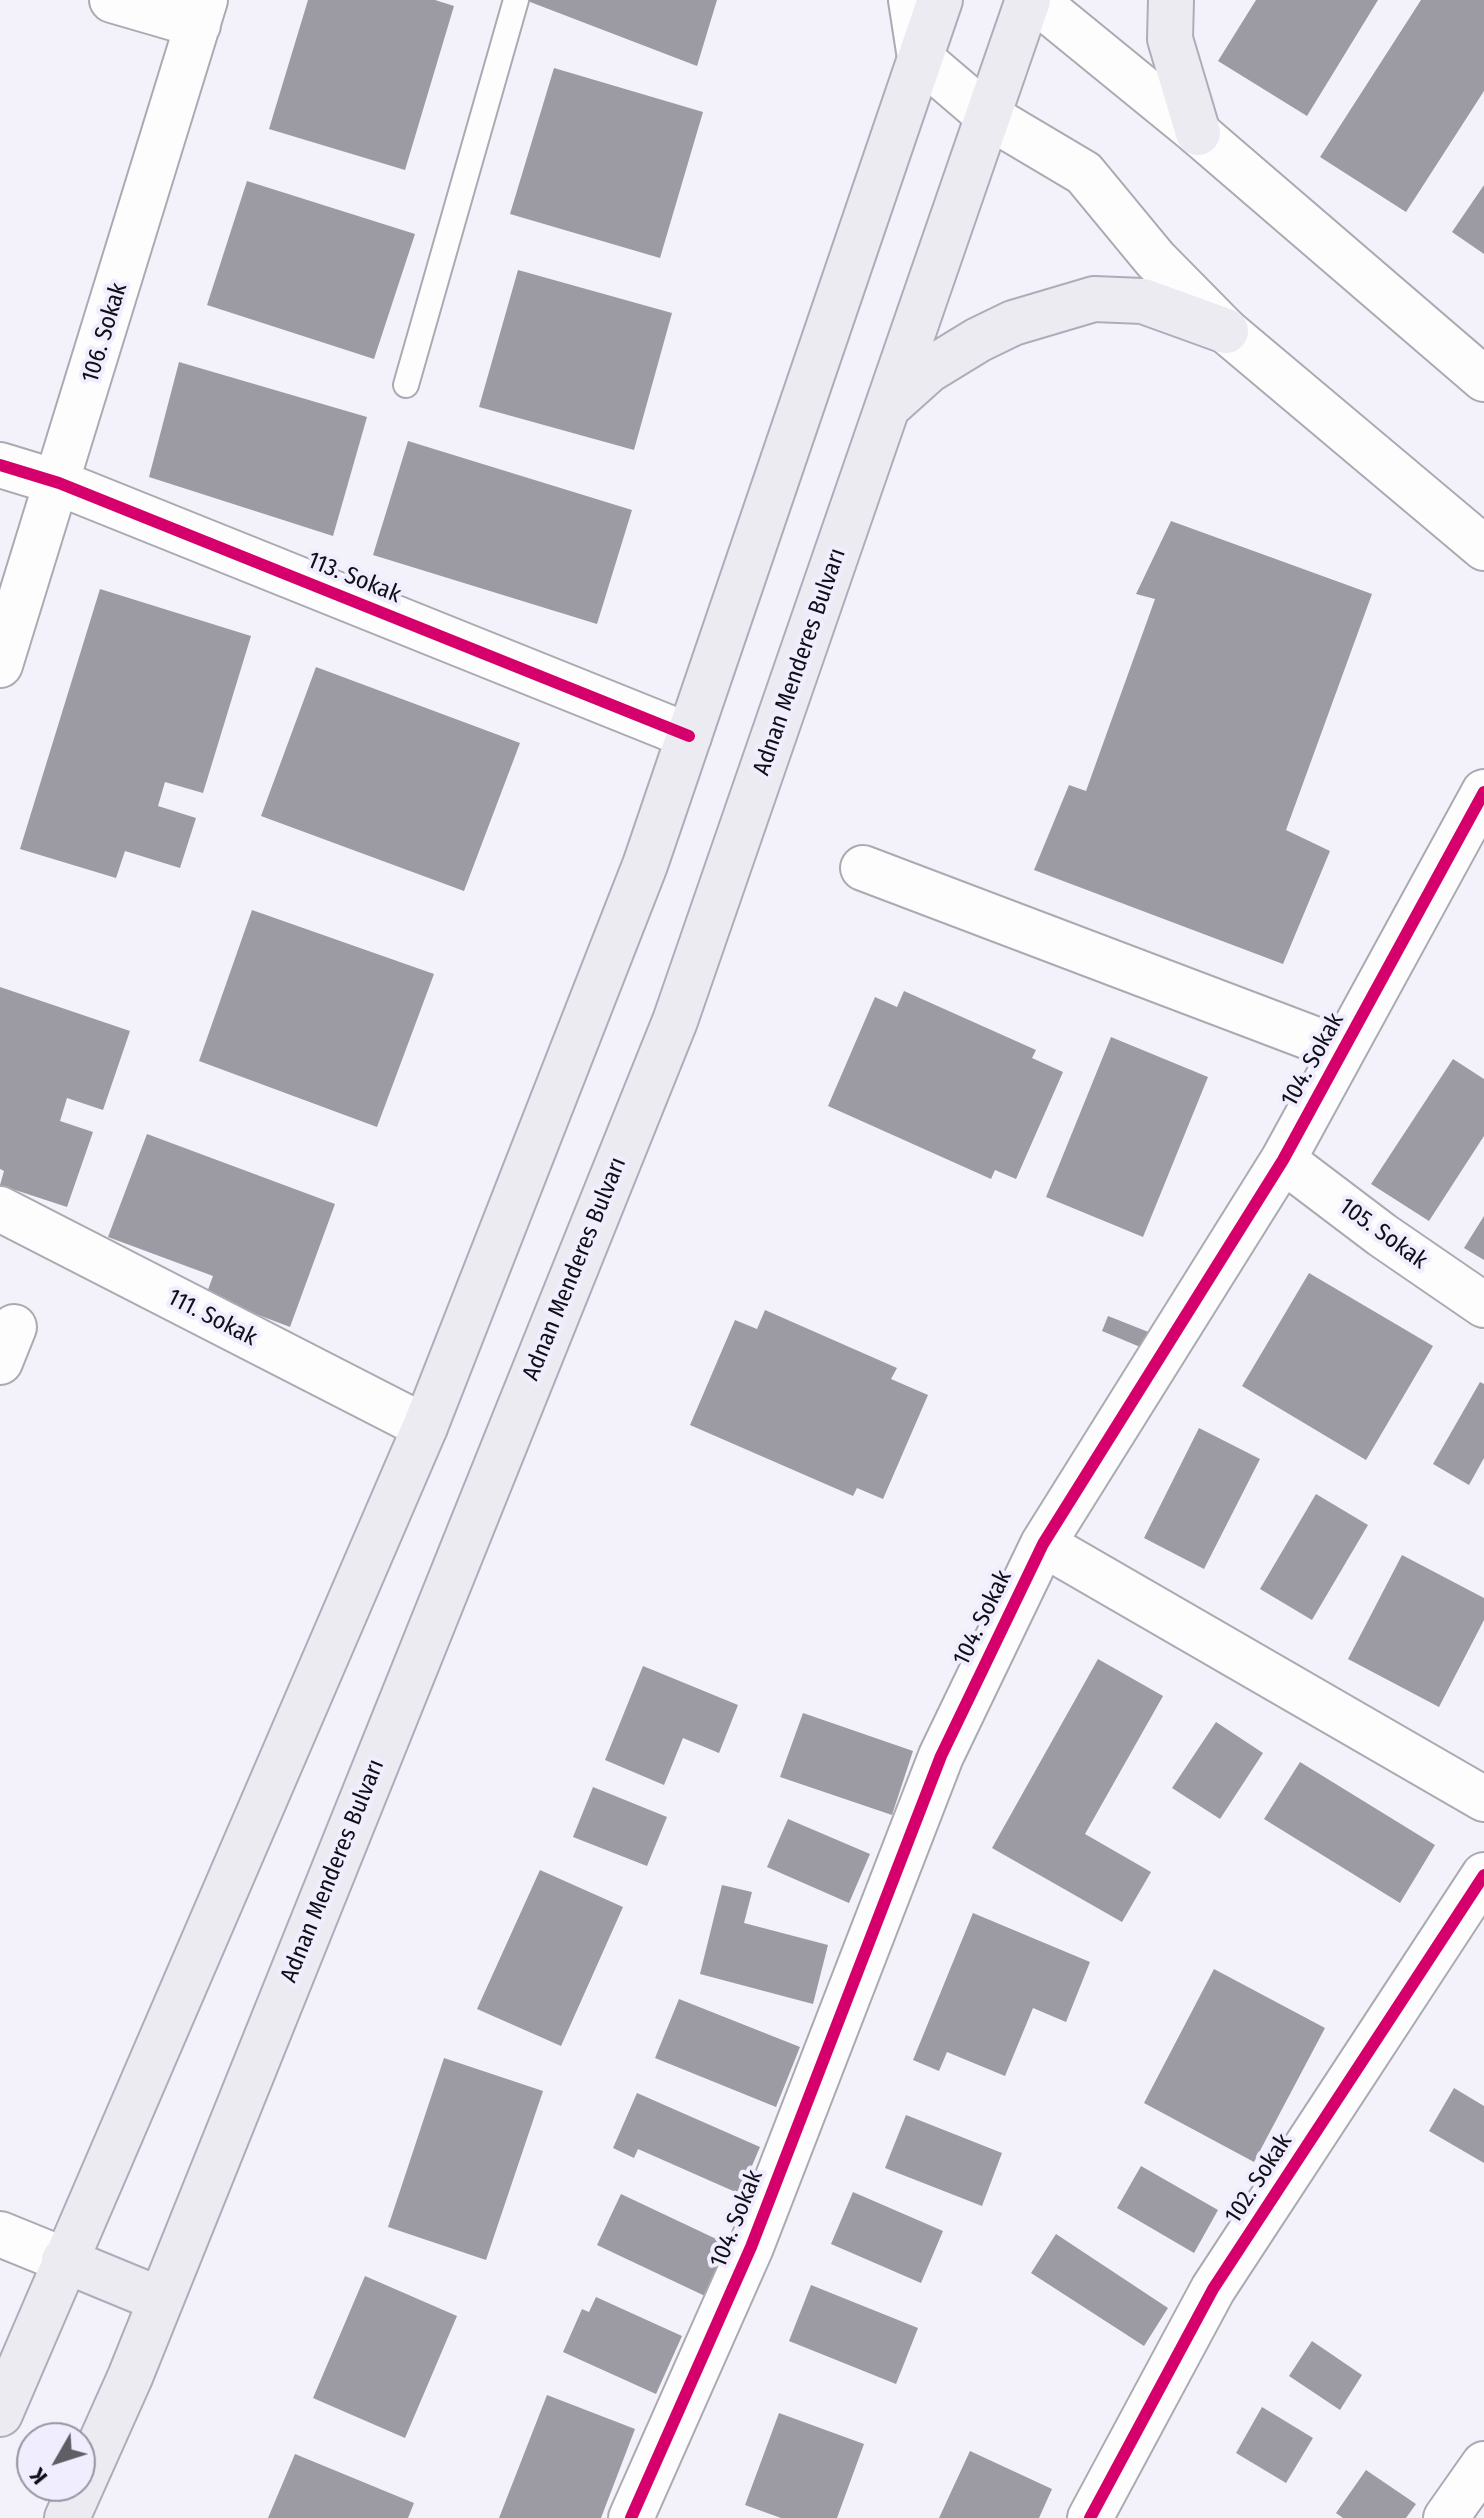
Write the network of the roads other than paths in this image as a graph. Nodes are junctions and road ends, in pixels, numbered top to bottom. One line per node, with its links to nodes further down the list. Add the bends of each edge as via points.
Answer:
1 (112, 0): 8 (street)
2 (516, 0): 14 (lane)
3 (911, 0): 9 (street)
4 (940, 0): 9 (main road)
5 (1028, 0): 10 (main road, Adnan Menderes Bulvarı)
6 (1035, 0): 11 (street)
7 (1171, 0): 11 (main road, via 1170,39)
8 (202, 13): 17 (street, 106. Sokak)
9 (920, 58): 10 (street); 20 (main road)
10 (988, 116): 12 (street, via 1084,173 1155,259); 15 (main road, Adnan Menderes Bulvarı)
11 (1198, 133): 13 (street)
12 (1226, 331): 15 (main road, via 1143,301 1094,299 1013,323 978,340 929,370); 18 (street)
13 (1484, 379)
14 (406, 385)
15 (888, 407): 33 (main road, Adnan Menderes Bulvarı, via 675,1021)
16 (0, 465): 17 (street, 113. Sokak)
17 (59, 483): 19 (street, 106. Sokak); 20 (street, 113. Sokak)
18 (1484, 548)
19 (0, 665)
20 (689, 736): 27 (main road, via 645,865)
21 (1483, 794): 23 (street, 104. Sokak)
22 (863, 868): 23 (street)
23 (1343, 1050): 24 (street, 104. Sokak)
24 (1283, 1160): 26 (street, 105. Sokak); 28 (street, 104. Sokak)
25 (0, 1209): 27 (street, 111. Sokak)
26 (1484, 1305)
27 (425, 1427): 32 (main road)
28 (1043, 1544): 29 (street); 36 (street, 104. Sokak, via 941,1756 751,2247)
29 (1484, 1799)
30 (1484, 1875): 37 (street, 102. Sokak, via 1213,2289)
31 (0, 2234): 32 (street)
32 (64, 2260): 33 (main road); 34 (main road)
33 (161, 2300): 35 (main road, Adnan Menderes Bulvarı)
34 (0, 2414)
35 (67, 2518)
36 (631, 2518)
37 (1090, 2518)

